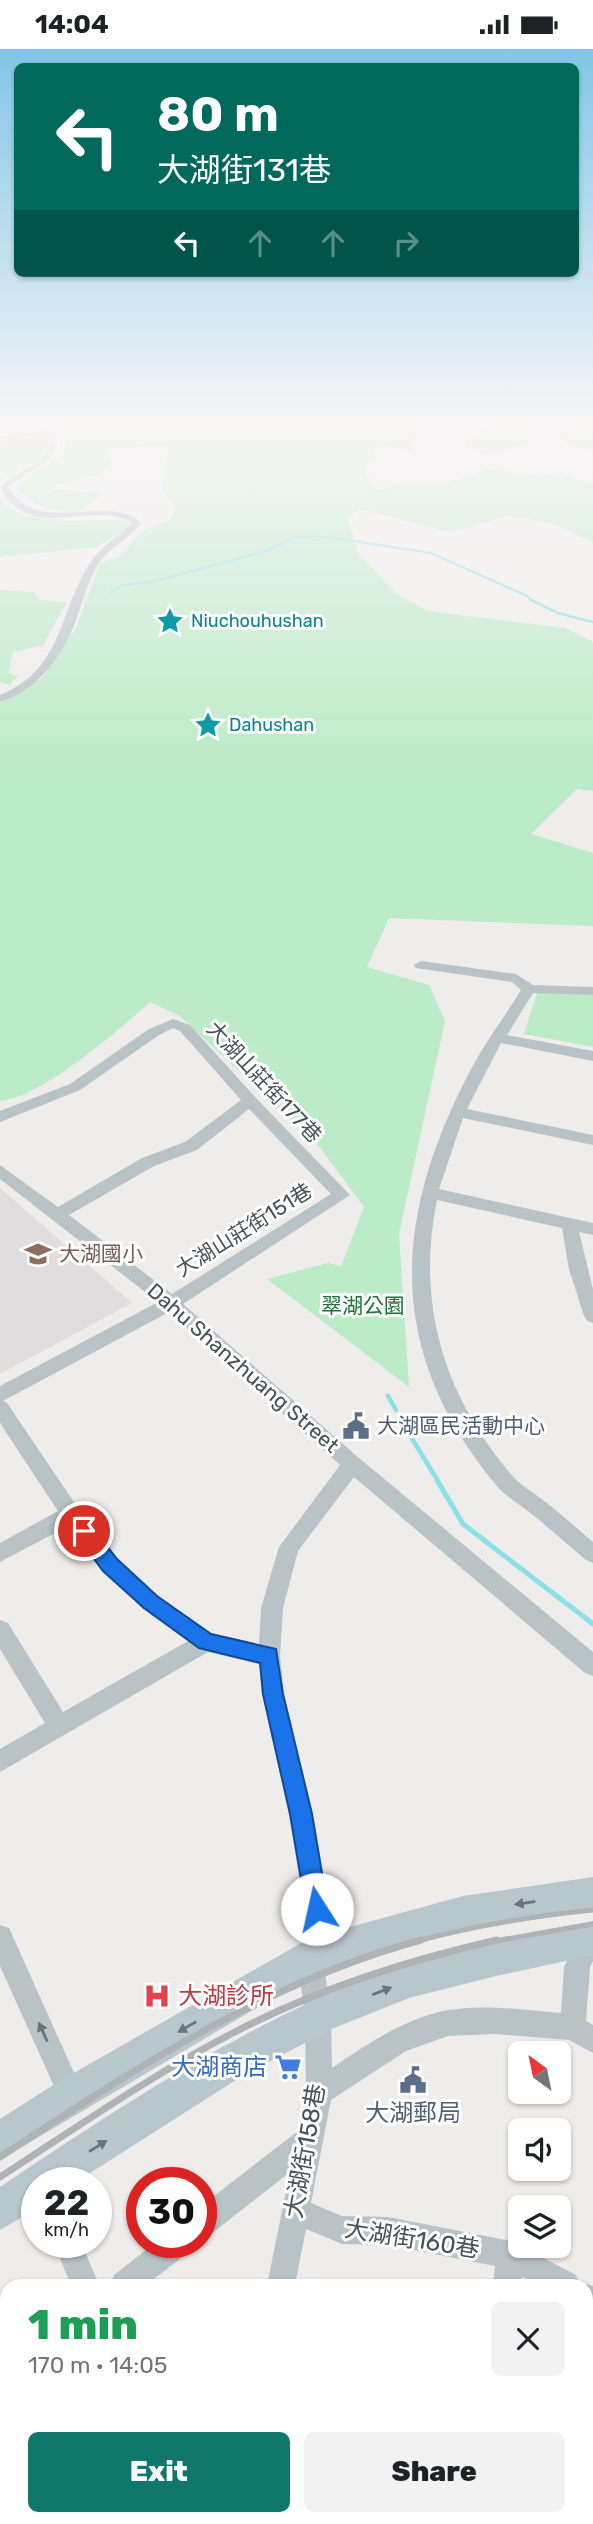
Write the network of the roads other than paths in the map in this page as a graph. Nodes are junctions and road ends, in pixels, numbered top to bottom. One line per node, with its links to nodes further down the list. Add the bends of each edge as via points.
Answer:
1 (126, 536): 2 (street, via 97,559 67,631 44,667 20,691)
2 (0, 699)
3 (421, 965): 4 (street, via 516,978)
4 (529, 989): 5 (street); 6 (street)
5 (593, 991)
6 (498, 1038): 7 (street); 9 (street)
7 (593, 1056)
8 (250, 1101): 10 (street, 大湖山莊街177巷, via 185,1028 173,1024 154,1032 75,1087); 14 (street, 大湖山莊街177巷); 15 (street, via 191,1146 148,1162)
9 (459, 1112): 11 (street); 13 (street)
10 (0, 1117)
11 (593, 1140)
12 (0, 1171): 15 (street, Dahu Shanzhuang Street)
13 (428, 1192): 16 (street); 25 (street, via 421,1233 420,1301 440,1376 464,1422 505,1481)
14 (342, 1195): 18 (street, 大湖山莊街151巷)
15 (58, 1214): 18 (street, Dahu Shanzhuang Street)
16 (569, 1223): 17 (street); 19 (street)
17 (593, 1229)
18 (171, 1303): 20 (street, 大湖山莊街151巷); 22 (street, Dahu Shanzhuang Street)
19 (593, 1316)
20 (0, 1395)
21 (0, 1408): 23 (street)
22 (352, 1464): 28 (street, Dahu Shanzhuang Street, via 289,1547 272,1608); 29 (street, Dahu Shanzhuang Street)
23 (71, 1514): 24 (street); 27 (street, via 110,1565 150,1602)
24 (0, 1553)
25 (593, 1554)
26 (0, 1630): 30 (street)
27 (206, 1642): 28 (street); 30 (street)
28 (269, 1656): 35 (street, Dahu Shanzhuang Street, via 321,1933)
29 (593, 1666)
30 (59, 1726): 31 (street)
31 (0, 1761)
32 (593, 1894): 35 (main road, one-way to 35, via 463,1913)
33 (0, 1937): 39 (street, one-way to 33)
34 (592, 1937): 36 (main road, one-way to 34, via 410,1980); 37 (street, via 577,1967)
35 (310, 1957): 36 (street, 大湖街158巷); 39 (main road, one-way to 39)
36 (318, 2015): 38 (street, 大湖街158巷); 42 (main road, one-way to 36, via 226,2065)
37 (583, 2033): 38 (street, via 489,2021 446,2023 401,2040)
38 (319, 2092): 40 (street, 大湖街158巷)
39 (71, 2095): 41 (main road)
40 (308, 2140): 45 (street, 大湖街158巷); 46 (street)
41 (0, 2141)
42 (65, 2167)
43 (21, 2196): 44 (main road)
44 (0, 2210)
45 (295, 2210): 47 (street, 大湖街160巷, via 342,2230 388,2231); 54 (street, 大湖街158巷)
46 (217, 2211)
47 (508, 2254)
48 (74, 2258): 52 (street)
49 (159, 2258): 53 (street)
50 (510, 2258): 55 (street)
51 (516, 2258): 56 (street, 大湖街160巷)
52 (82, 2279)
53 (132, 2279)
54 (282, 2279)
55 (507, 2279)
56 (555, 2279)

